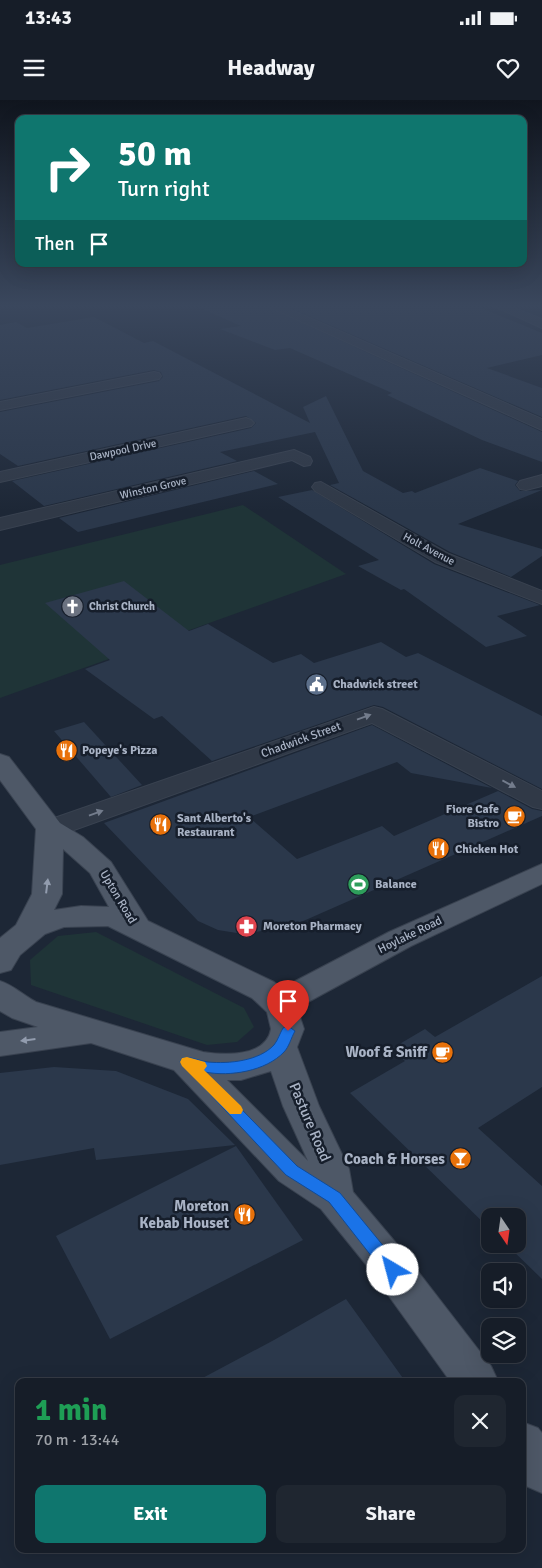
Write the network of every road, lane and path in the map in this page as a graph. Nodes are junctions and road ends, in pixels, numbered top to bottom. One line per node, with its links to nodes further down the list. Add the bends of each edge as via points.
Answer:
1 (428, 375): 5 (street)
2 (154, 376): 3 (street)
3 (0, 406)
4 (246, 423): 7 (street, Dawpool Drive)
5 (542, 425)
6 (304, 461): 9 (street, Winston Grove, via 294,456)
7 (0, 477)
8 (321, 487): 10 (street, Holt Avenue, via 442,558)
9 (0, 524)
10 (542, 598)
11 (0, 762): 13 (main road, Upton Road)
12 (542, 801): 13 (street, Chadwick Street, one-way to 12, via 374,714)
13 (50, 829): 15 (main road, Upton Road, via 73,843 101,868); 16 (main road, one-way to 13, via 47,894)
14 (542, 873): 19 (main road, Hoylake Road, via 400,939)
15 (138, 930): 16 (main road, via 114,917 91,915 68,916); 19 (main road, via 263,990)
16 (28, 931): 17 (main road)
17 (1, 958)
18 (0, 992): 20 (main road, via 6,1000 24,1010)
19 (280, 1003): 22 (main road, via 288,1031)
20 (92, 1032): 21 (main road, one-way to 21); 23 (main road)
21 (0, 1044)
22 (280, 1047): 23 (main road, via 268,1058 247,1066 208,1068); 24 (main road, Pasture Road, via 330,1169)
23 (187, 1062): 24 (main road, Pasture Road, via 292,1170)
24 (335, 1198): 25 (main road, Pasture Road)
25 (474, 1378)
26 (526, 1449): 27 (main road)
27 (542, 1470)

